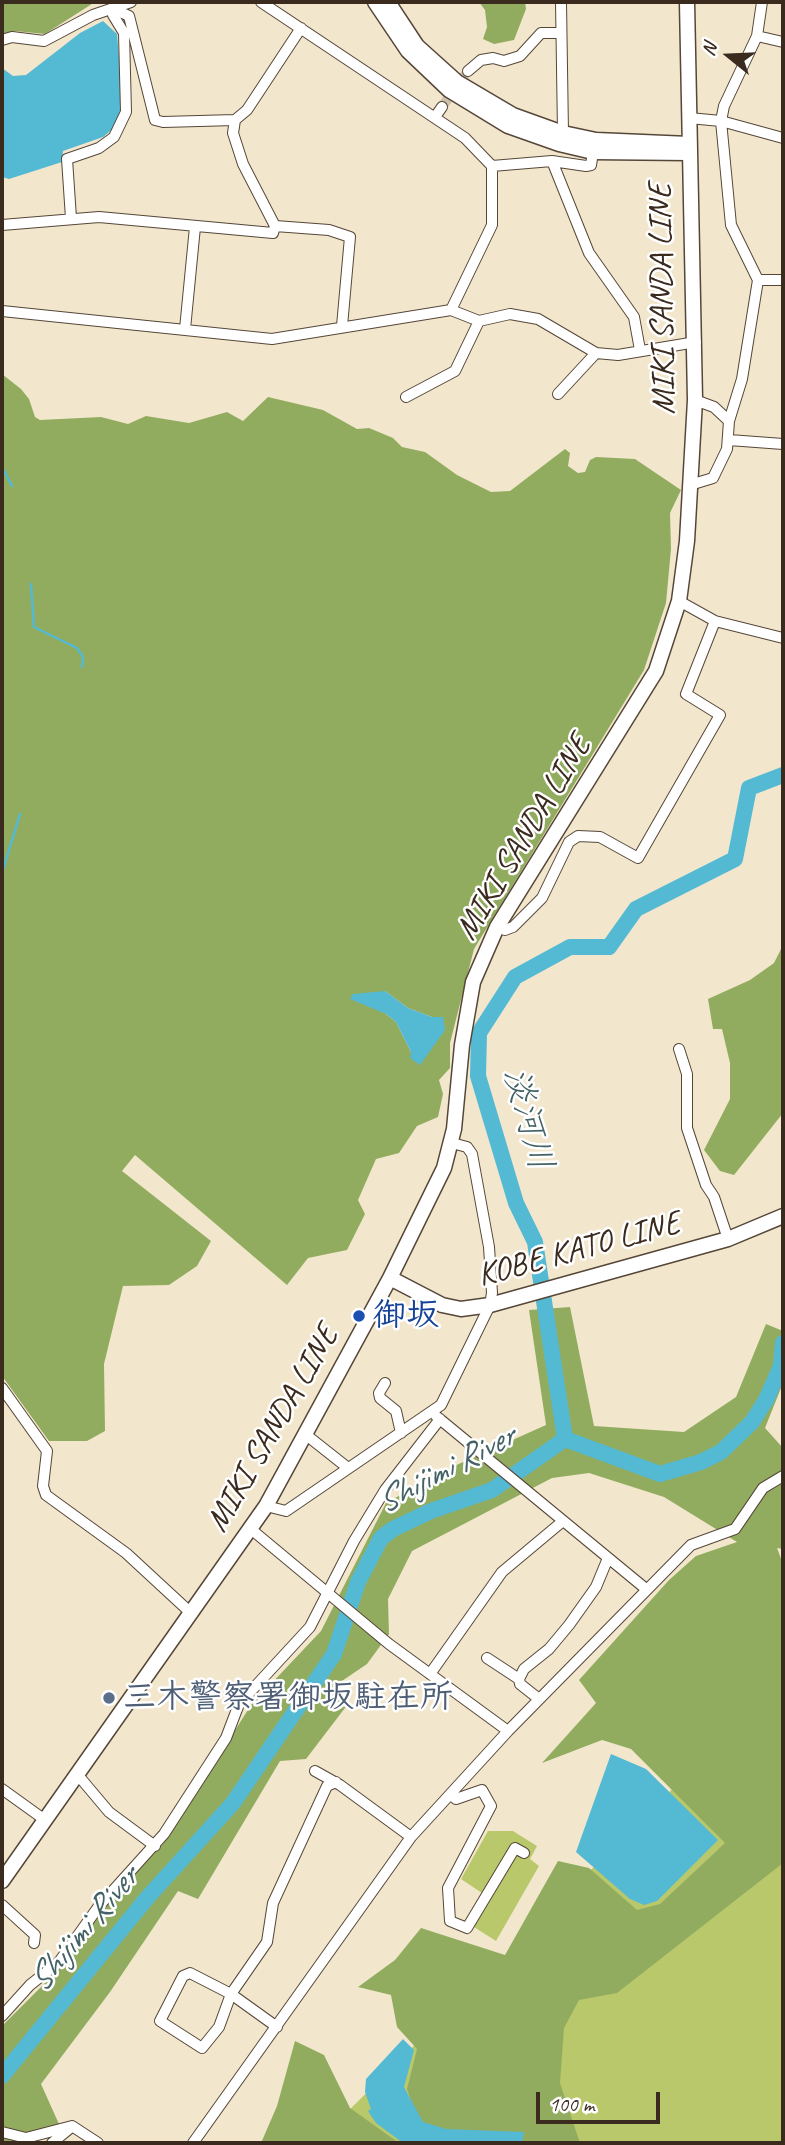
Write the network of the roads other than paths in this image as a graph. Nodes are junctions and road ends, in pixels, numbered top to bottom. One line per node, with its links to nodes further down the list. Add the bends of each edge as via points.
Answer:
1 (131, 2): 8 (street)
2 (261, 2): 9 (street)
3 (375, 2): 23 (main road, via 408,51 449,90 508,126)
4 (388, 2): 20 (main road, via 417,46 457,82 513,116)
5 (561, 2): 10 (street)
6 (687, 2): 17 (main road, MIKI SANDA LINE)
7 (762, 2): 11 (street)
8 (114, 9): 12 (street, via 44,41); 18 (street, via 129,16 155,120); 26 (street, via 124,33 126,112 114,137 99,148 67,159)
9 (302, 28): 16 (street); 18 (street, via 247,110)
10 (560, 33): 14 (street, via 541,33 520,56 481,60); 20 (street)
11 (757, 36): 13 (street); 19 (street)
12 (2, 40)
13 (783, 42)
14 (468, 71)
15 (442, 107): 16 (street)
16 (435, 117): 25 (street, via 465,138)
17 (689, 118): 19 (street); 22 (main road, MIKI SANDA LINE)
18 (235, 120): 28 (street, via 233,133 243,164)
19 (721, 121): 21 (street); 30 (street, via 731,225)
20 (563, 133): 22 (main road)
21 (783, 138)
22 (689, 149): 23 (main road); 37 (main road, MIKI SANDA LINE)
23 (593, 152): 24 (street, via 591,165 586,166)
24 (552, 160): 25 (street); 38 (street, via 589,253 634,317)
25 (492, 166): 32 (street, via 492,225)
26 (71, 218): 27 (street); 29 (street)
27 (2, 225)
28 (275, 226): 29 (street, via 273,233); 35 (street, via 329,230 350,237)
29 (195, 227): 36 (street)
30 (758, 280): 31 (street); 43 (street, via 742,379)
31 (783, 280)
32 (451, 310): 34 (street); 35 (street)
33 (2, 311): 36 (street)
34 (479, 321): 39 (street, via 525,315); 41 (street, via 455,370)
35 (342, 327): 36 (street, via 272,339)
36 (185, 329)
37 (696, 342): 38 (street); 42 (main road, MIKI SANDA LINE)
38 (640, 350): 39 (street)
39 (596, 353): 40 (street)
40 (558, 394)
41 (406, 397)
42 (695, 400): 43 (street, via 714,407); 46 (main road, MIKI SANDA LINE)
43 (729, 421): 44 (street)
44 (729, 440): 45 (street); 46 (street, via 713,478)
45 (783, 443)
46 (690, 485): 47 (main road, MIKI SANDA LINE)
47 (679, 601): 48 (street); 50 (main road, MIKI SANDA LINE, via 656,671)
48 (715, 621): 49 (street); 50 (street, via 686,694 720,715 638,858 600,837 578,836 569,842 542,898 513,927)
49 (783, 638)
50 (497, 927): 52 (main road, MIKI SANDA LINE, via 473,982)
51 (679, 1049): 54 (street, via 687,1074 687,1128)
52 (452, 1143): 55 (main road, MIKI SANDA LINE); 56 (street, via 467,1147 472,1154 489,1247)
53 (783, 1216): 54 (main road, KOBE KATO LINE)
54 (728, 1239): 56 (main road, KOBE KATO LINE)
55 (390, 1278): 56 (main road, KOBE KATO LINE, via 442,1305 461,1309); 61 (main road, MIKI SANDA LINE)
56 (491, 1305): 59 (street)
57 (385, 1383): 60 (street, via 380,1398 396,1411)
58 (2, 1388): 70 (street, via 47,1451 46,1495 126,1553)
59 (436, 1416): 60 (street); 65 (street); 69 (street, via 354,1541)
60 (401, 1433): 62 (street)
61 (305, 1434): 62 (street); 64 (main road, MIKI SANDA LINE)
62 (348, 1468): 64 (street, via 286,1511)
63 (783, 1476): 68 (street, via 763,1488 735,1529 691,1545)
64 (266, 1506): 66 (main road, MIKI SANDA LINE)
65 (563, 1521): 67 (street); 72 (street, via 502,1572)
66 (252, 1530): 69 (street); 70 (main road, MIKI SANDA LINE)
67 (608, 1558): 68 (street); 73 (street, via 596,1587 569,1625)
68 (646, 1589): 74 (street)
69 (328, 1596): 72 (street); 83 (street, via 310,1628 239,1704 226,1738)
70 (192, 1614): 77 (main road, MIKI SANDA LINE)
71 (487, 1658): 73 (street)
72 (430, 1674): 75 (street)
73 (519, 1679): 74 (street)
74 (539, 1699): 75 (street)
75 (508, 1731): 80 (street)
76 (315, 1771): 78 (street)
77 (77, 1774): 81 (main road, MIKI SANDA LINE); 83 (street, via 109,1812)
78 (335, 1782): 82 (street); 88 (street, via 327,1786 273,1903 267,1942)
79 (2, 1789): 81 (street)
80 (451, 1795): 82 (street); 84 (street, via 456,1799 482,1790 491,1806 447,1888 450,1921 467,1928 515,1847)
81 (45, 1820): 85 (main road, MIKI SANDA LINE)
82 (411, 1837): 90 (street)
83 (155, 1846): 89 (street, via 99,1906 59,1962)
84 (524, 1853)
85 (2, 1881)
86 (2, 1905): 87 (street, via 35,1935)
87 (34, 1943)
88 (232, 1994): 88 (street, via 190,1973 183,1976 159,2021 202,2048 219,2027); 90 (street)
89 (2, 2016)
90 (277, 2027): 95 (street)
91 (72, 2126): 92 (street, via 26,2137); 93 (street); 94 (street)
92 (2, 2132)
93 (52, 2143)
94 (98, 2143)
95 (193, 2143)

